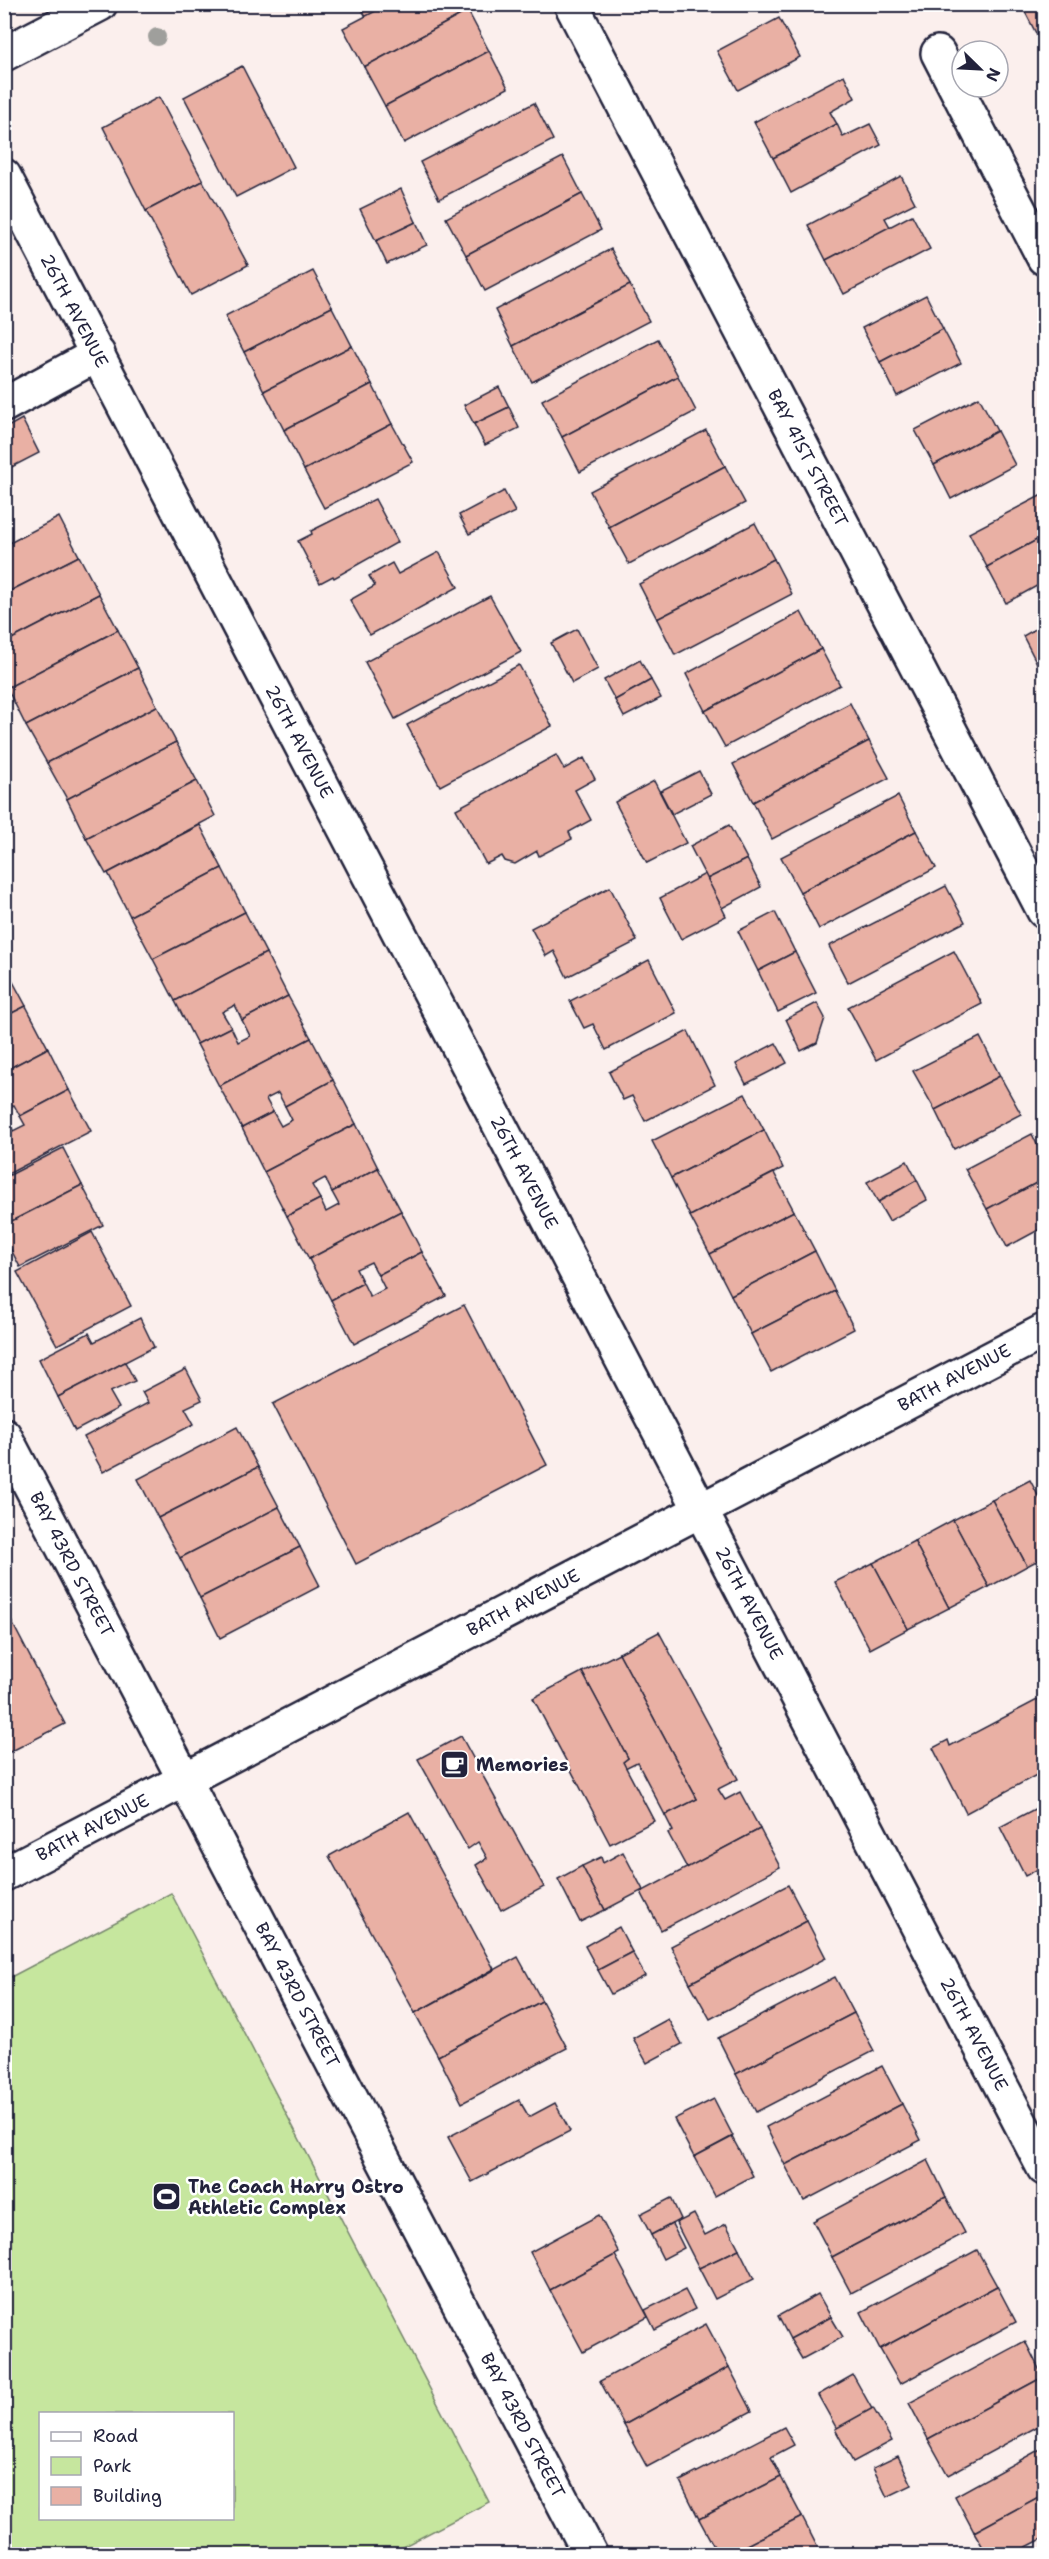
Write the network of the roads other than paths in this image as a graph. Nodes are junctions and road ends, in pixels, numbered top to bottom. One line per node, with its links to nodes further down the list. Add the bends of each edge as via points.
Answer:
1 (100, 4): 4 (street)
2 (571, 4): 9 (street, BAY 41ST STREET)
3 (938, 53): 6 (street)
4 (4, 54)
5 (4, 176): 7 (street, 26TH AVENUE)
6 (1044, 258)
7 (98, 354): 8 (street); 12 (street, 26TH AVENUE)
8 (4, 405)
9 (1044, 910)
10 (1044, 1331): 12 (street, BATH AVENUE)
11 (4, 1435): 13 (street, BAY 43RD STREET)
12 (701, 1510): 13 (street, BATH AVENUE); 15 (street, 26TH AVENUE)
13 (185, 1780): 14 (street, BATH AVENUE); 16 (street, BAY 43RD STREET)
14 (4, 1874)
15 (1044, 2168)
16 (590, 2554)

